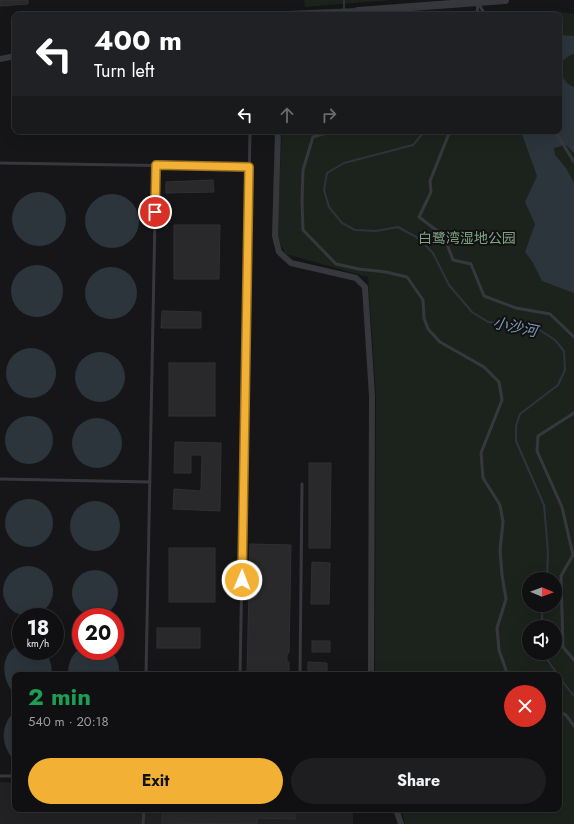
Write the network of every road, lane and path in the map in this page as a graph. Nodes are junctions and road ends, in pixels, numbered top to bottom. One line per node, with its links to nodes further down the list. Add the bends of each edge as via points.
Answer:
1 (505, 0): 2 (street)
2 (478, 2): 3 (street); 5 (lane); 6 (lane)
3 (358, 11): 4 (street)
4 (331, 12)
5 (477, 12)
6 (483, 12)
7 (12, 57): 8 (street)
8 (0, 59)
9 (250, 134): 17 (lane)
10 (278, 134): 27 (street, via 275,236 279,252 291,263 356,278 365,287 372,396)
11 (323, 134): 28 (lane, via 313,137 303,170 303,230 336,264 407,277 423,300 424,318 428,329 440,342 484,367 499,382 502,400 481,453 483,478 500,505 503,522 500,550 506,599 497,628 499,650)
12 (449, 134): 18 (lane, via 430,181 431,192 419,217 444,236 453,260 471,264 484,296 516,308 550,314)
13 (557, 134): 14 (lane)
14 (574, 162)
15 (0, 163): 16 (lane)
16 (156, 165): 17 (lane); 21 (lane)
17 (249, 167): 25 (lane)
18 (574, 337)
19 (574, 413): 23 (lane, via 538,436 537,451 562,507 573,555 561,576 563,647)
20 (0, 479): 21 (lane)
21 (150, 482): 24 (lane)
22 (302, 484): 26 (lane)
23 (574, 660)
24 (146, 672)
25 (240, 672)
26 (300, 672)
27 (371, 672)
28 (507, 672)
29 (562, 713): 30 (lane)
30 (574, 726)
31 (0, 776): 32 (lane)
32 (12, 776)
33 (144, 812): 35 (lane)
34 (397, 812): 36 (street)
35 (143, 824)
36 (401, 824)

